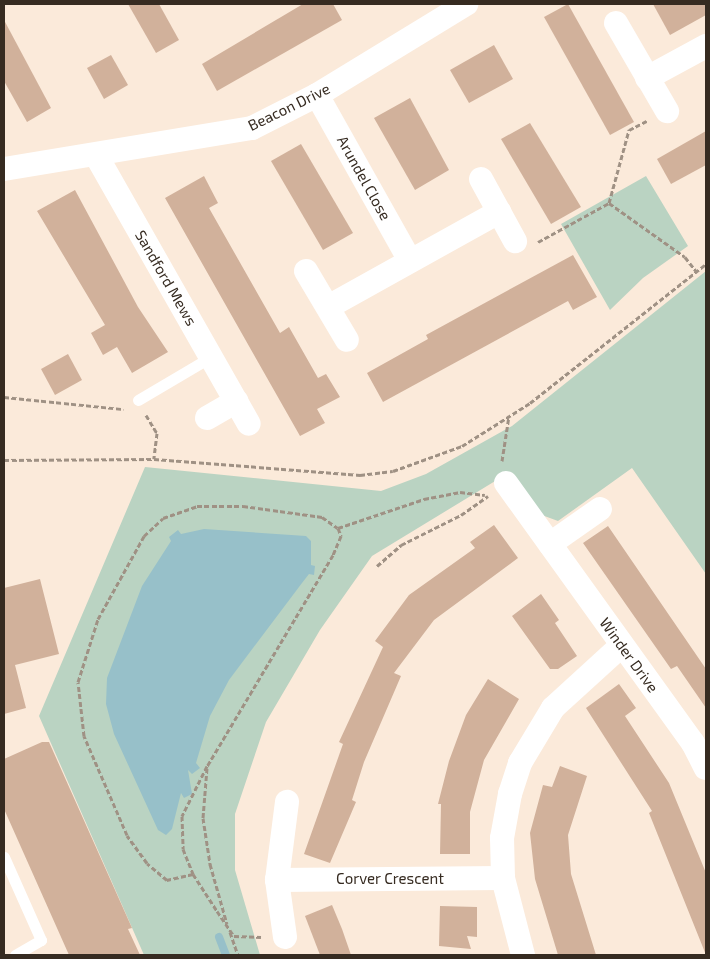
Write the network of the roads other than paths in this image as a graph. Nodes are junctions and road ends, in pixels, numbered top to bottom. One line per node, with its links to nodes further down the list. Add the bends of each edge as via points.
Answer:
1 (466, 4): 5 (street, Beacon Drive)
2 (616, 23): 4 (street)
3 (706, 46): 4 (street)
4 (647, 78): 6 (street)
5 (318, 95): 7 (street, Beacon Drive, via 252,128); 12 (street, Arundel Close)
6 (667, 111)
7 (96, 155): 8 (street, Beacon Drive); 16 (street, Sandford Mews)
8 (5, 167)
9 (481, 179): 10 (street)
10 (499, 212): 11 (street); 12 (street)
11 (515, 241)
12 (410, 262): 14 (street)
13 (306, 271): 14 (street)
14 (328, 307): 15 (street)
15 (347, 340)
16 (211, 357): 17 (lane); 18 (street, Sandford Mews)
17 (138, 400)
18 (236, 401): 19 (street); 20 (street, Sandford Mews)
19 (207, 418)
20 (249, 424)
21 (497, 489): 23 (street, Winder Drive)
22 (600, 509): 23 (street)
23 (550, 544): 24 (street, Winder Drive)
24 (622, 645): 25 (street, Winder Drive); 28 (street, via 578,682 536,732 510,794 502,838)
25 (706, 768)
26 (287, 802): 29 (street)
27 (4, 857): 31 (lane, via 41,940)
28 (503, 878): 29 (street, Corver Crescent); 32 (street)
29 (277, 880): 30 (street)
30 (285, 938)
31 (15, 955)
32 (523, 955)

